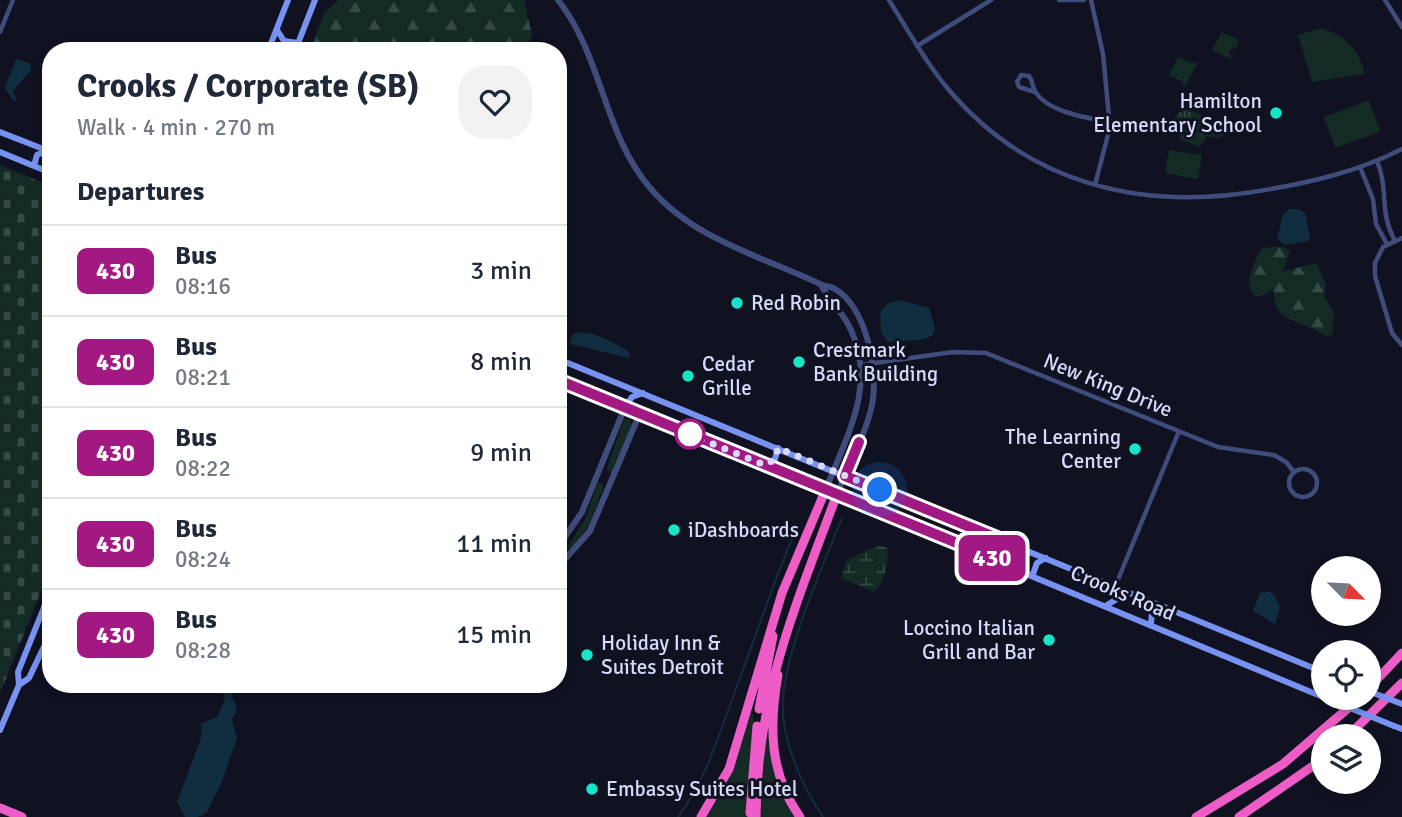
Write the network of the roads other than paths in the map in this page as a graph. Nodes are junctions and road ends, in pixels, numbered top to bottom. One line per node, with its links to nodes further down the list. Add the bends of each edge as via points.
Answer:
1 (13, 0): 13 (street)
2 (288, 0): 12 (main road)
3 (315, 0): 16 (main road)
4 (558, 0): 32 (street, via 582,41 622,149 658,197 711,237)
5 (889, 0): 17 (street)
6 (991, 0): 17 (street)
7 (1059, 0): 8 (street)
8 (1084, 0)
9 (1091, 0): 19 (street)
10 (1385, 0): 11 (street)
11 (1402, 27)
12 (277, 28): 14 (main road); 15 (main road, via 284,41)
13 (0, 32)
14 (272, 42)
15 (291, 42)
16 (298, 42)
17 (917, 46): 29 (street, via 945,85 994,133 1043,164)
18 (1035, 92): 18 (street, via 1031,77 1021,75 1019,87); 19 (street, via 1072,115)
19 (1110, 120): 29 (street)
20 (0, 131): 21 (main road)
21 (42, 149)
22 (1402, 149): 25 (street)
23 (0, 152): 26 (main road)
24 (42, 154): 26 (main road, via 37,155)
25 (1377, 161): 27 (street); 31 (street, via 1385,183 1385,221)
26 (34, 166): 28 (main road)
27 (1360, 167): 29 (street, via 1283,187 1201,199 1156,198); 31 (street, via 1373,199 1376,224)
28 (42, 169)
29 (1095, 185)
30 (1402, 238): 31 (street)
31 (1391, 241): 35 (street, via 1378,257 1375,276 1392,333)
32 (821, 285): 33 (street, via 834,288); 34 (street)
33 (853, 310): 34 (street); 37 (street, via 866,334)
34 (844, 316): 38 (street)
35 (1402, 345)
36 (567, 363): 40 (main road, Crooks Road)
37 (873, 363): 38 (street, New King Drive); 43 (street, New King Drive, via 953,352 986,353); 50 (street, via 872,406)
38 (861, 365): 47 (street, via 858,410)
39 (567, 384): 41 (main road, Crooks Road)
40 (643, 393): 41 (main road, via 632,397); 44 (main road, Crooks Road)
41 (625, 407): 42 (main road, Crooks Road); 45 (street)
42 (639, 413): 46 (main road, Crooks Road); 49 (street)
43 (1179, 431): 48 (street, via 1230,451 1275,455); 61 (street, New King Drive)
44 (778, 448): 46 (main road, via 775,459); 47 (main road, Crooks Road)
45 (602, 465): 49 (street); 51 (street)
46 (765, 465): 52 (main road, Crooks Road)
47 (833, 471): 50 (main road, Crooks Road); 52 (street)
48 (1294, 472): 48 (street, via 1290,482 1293,493 1310,495 1316,487 1314,476 1303,470)
49 (614, 476): 53 (street)
50 (845, 476): 54 (street); 56 (main road, Crooks Road)
51 (596, 479): 53 (street); 55 (street, via 578,522)
52 (825, 489): 54 (main road, Crooks Road); 62 (highway)
53 (608, 490): 57 (street, via 586,539)
54 (837, 494): 59 (main road, Crooks Road); 67 (highway)
55 (567, 536)
56 (1014, 545): 58 (main road, Crooks Road); 59 (main road, via 1010,558)
57 (567, 558)
58 (1046, 558): 60 (main road, via 1037,563); 61 (main road, Crooks Road)
59 (1001, 561): 60 (main road, Crooks Road)
60 (1033, 574): 63 (main road, Crooks Road)
61 (1118, 588): 63 (main road, via 1117,599); 64 (main road, Crooks Road)
62 (782, 593): 85 (highway, via 729,769); 86 (highway, via 757,726)
63 (1107, 605): 66 (main road, Crooks Road)
64 (1163, 607): 66 (main road, via 1154,611); 70 (main road, Crooks Road)
65 (42, 612): 73 (main road, via 18,672)
66 (1151, 623): 74 (main road, Crooks Road)
67 (785, 632): 87 (highway, via 764,720); 88 (highway, via 773,706 772,748 783,787)
68 (42, 651): 73 (main road, via 29,678)
69 (1402, 653): 71 (highway)
70 (1311, 667)
71 (1381, 676)
72 (1402, 683): 79 (highway)
73 (19, 685): 81 (main road)
74 (1311, 692)
75 (1381, 695): 76 (main road, bridge)
76 (1402, 704)
77 (1346, 710): 89 (highway, via 1283,764)
78 (1355, 710): 80 (main road, Crooks Road, bridge)
79 (1361, 724)
80 (1402, 729)
81 (0, 730)
82 (1311, 767): 90 (highway)
83 (0, 808): 84 (highway)
84 (22, 817)
85 (701, 817)
86 (750, 817)
87 (756, 817)
88 (800, 817)
89 (1196, 817)
90 (1239, 817)

